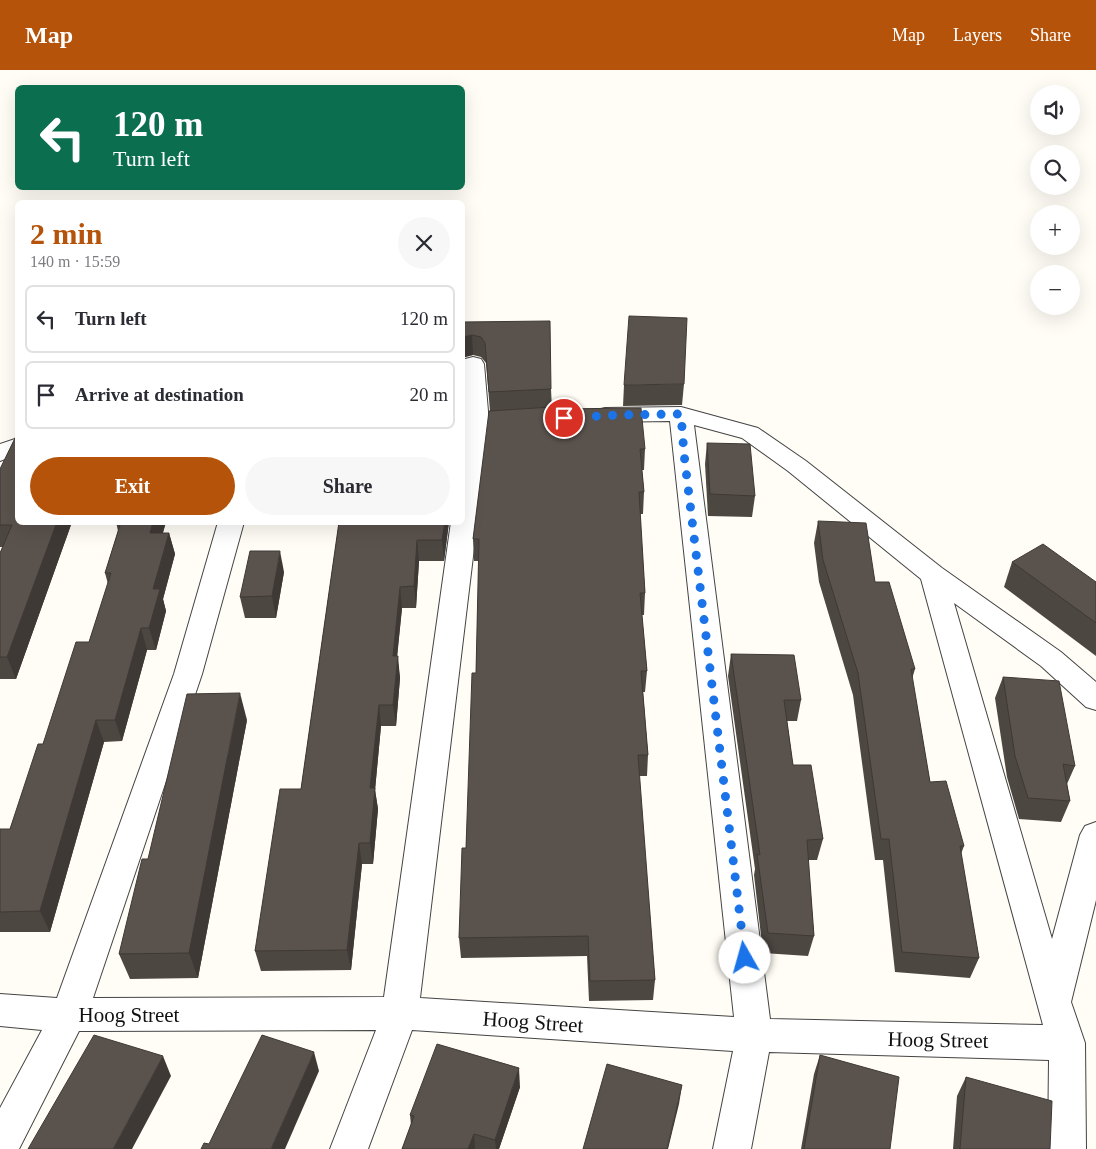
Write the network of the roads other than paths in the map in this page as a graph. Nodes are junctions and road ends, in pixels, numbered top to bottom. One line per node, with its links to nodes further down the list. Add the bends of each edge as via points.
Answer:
1 (473, 364): 12 (street, via 487,422)
2 (681, 414): 3 (street); 7 (street, via 750,433 797,466); 14 (street)
3 (581, 417)
4 (15, 446): 5 (street)
5 (0, 453)
6 (230, 525): 13 (street, via 188,674)
7 (933, 575): 8 (street, via 1051,659); 10 (street)
8 (1096, 699)
9 (1096, 835): 10 (street)
10 (1052, 1003): 15 (street)
11 (0, 1010): 13 (street, Hoog Street)
12 (400, 1014): 13 (street, Hoog Street); 14 (street, Hoog Street); 17 (street)
13 (69, 1015): 16 (street)
14 (754, 1035): 15 (street, Hoog Street); 18 (street)
15 (1067, 1043): 19 (street)
16 (0, 1147)
17 (349, 1149)
18 (732, 1149)
19 (1067, 1149)

